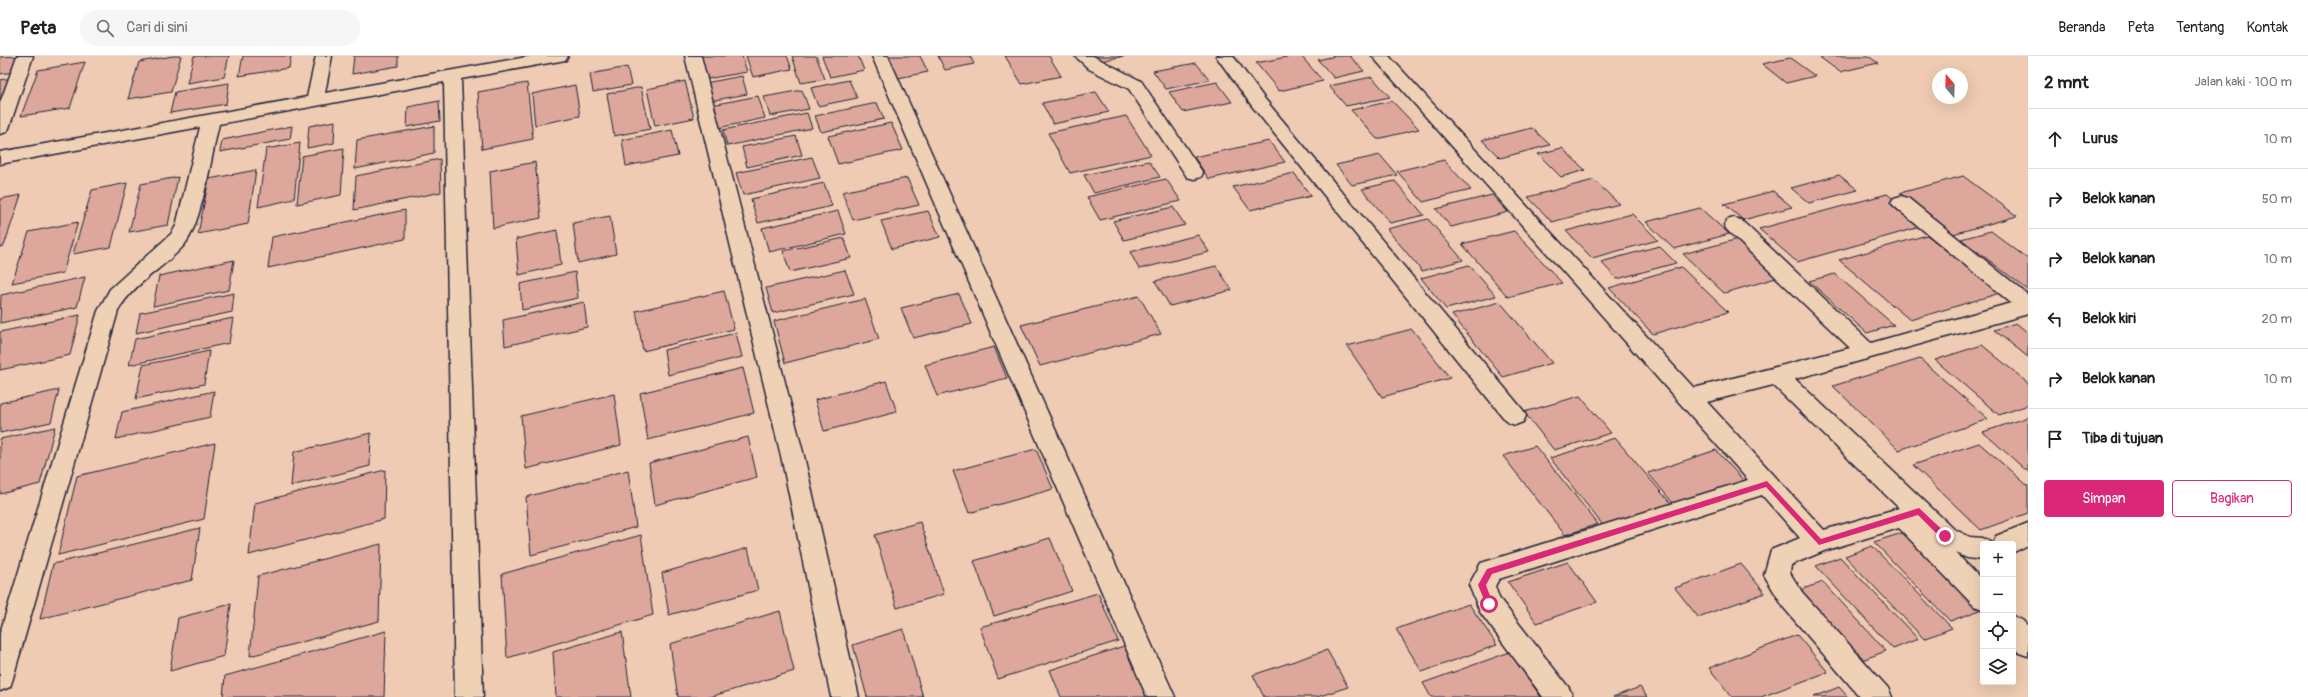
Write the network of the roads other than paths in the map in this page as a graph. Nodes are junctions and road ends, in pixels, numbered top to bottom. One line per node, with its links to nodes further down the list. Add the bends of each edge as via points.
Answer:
1 (25, 56): 12 (street)
2 (324, 56): 10 (street)
3 (560, 56): 9 (street)
4 (693, 56): 33 (street, via 751,284 832,629)
5 (880, 56): 34 (street)
6 (1083, 56): 14 (street, via 1102,70 1135,85)
7 (1224, 56): 21 (street, via 1263,108)
8 (1380, 56): 20 (street)
9 (452, 76): 10 (street); 32 (street)
10 (316, 100): 11 (street)
11 (211, 119): 13 (street); 31 (street, via 186,226 178,239 117,294 108,311)
12 (0, 128)
13 (0, 158)
14 (1194, 173)
15 (1900, 202): 17 (street)
16 (1734, 225): 18 (street)
17 (2028, 306): 18 (street)
18 (1867, 352): 19 (street)
19 (1778, 376): 20 (street); 23 (street)
20 (1690, 398): 22 (street)
21 (1515, 416)
22 (1767, 484): 26 (street); 35 (street, via 1490,571 1482,585 1489,604)
23 (1912, 514): 26 (street); 27 (street, via 1945,536 1967,547); 28 (street)
24 (2028, 534): 25 (street)
25 (2012, 541)
26 (1819, 542): 36 (street, via 1780,558 1777,575 1793,600)
27 (1980, 549)
28 (1980, 594)
29 (2016, 631): 30 (street)
30 (2028, 644)
31 (0, 678)
32 (469, 697)
33 (845, 697)
34 (1161, 697)
35 (1559, 697)
36 (1878, 697)

